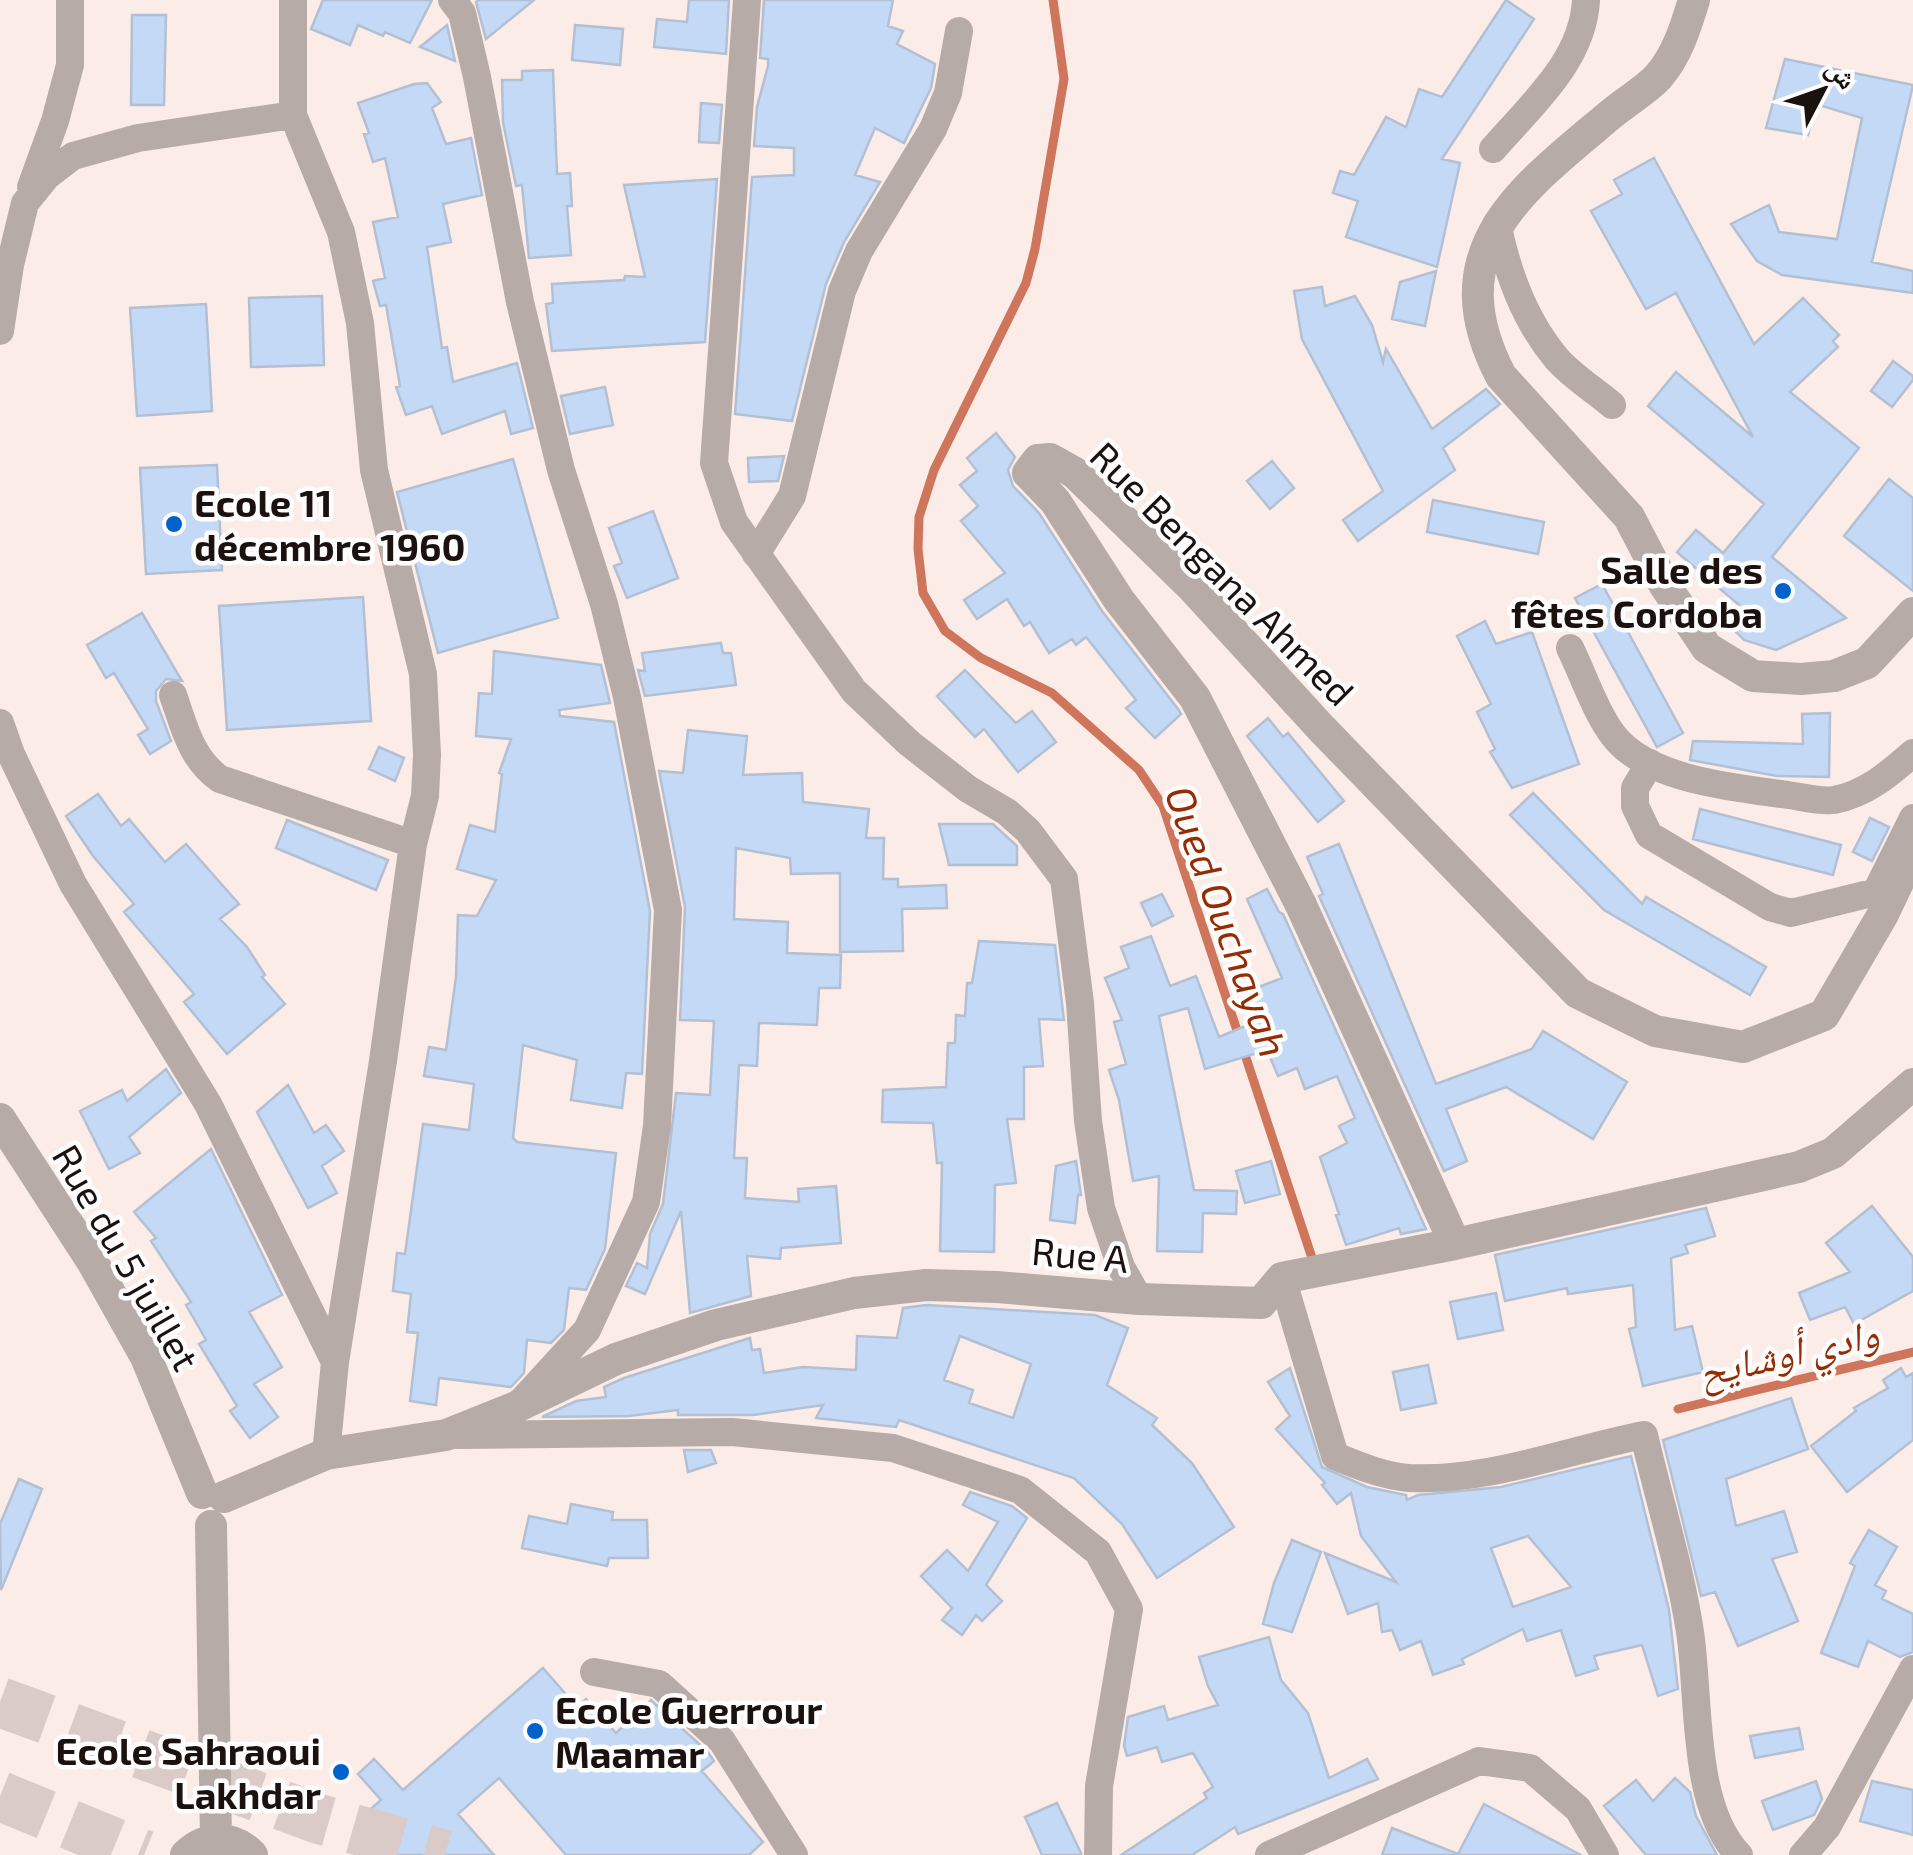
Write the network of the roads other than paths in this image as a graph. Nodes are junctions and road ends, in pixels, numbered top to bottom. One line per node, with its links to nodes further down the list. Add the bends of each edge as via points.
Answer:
1 (70, 0): 10 (street, via 70,65)
2 (293, 0): 8 (street)
3 (452, 0): 30 (street, via 462,13 478,77 560,470 627,697 668,910 658,1126 646,1202 587,1330)
4 (747, 0): 14 (street, via 714,464 734,522)
5 (1586, 0): 9 (street, via 1578,44)
6 (1694, 0): 11 (street, via 1680,42 1658,76 1525,190)
7 (960, 31): 14 (street, via 933,129 859,251 842,292 792,496)
8 (293, 115): 10 (street, via 138,138 73,156); 22 (street, via 341,232 360,322 374,470 423,674 424,796)
9 (1493, 149)
10 (25, 203): 12 (street)
11 (1497, 223): 13 (street, via 1506,270 1543,338); 15 (street, via 1477,294 1488,352 1501,376 1629,517 1707,648 1753,676 1834,676 1866,663)
12 (0, 331)
13 (1612, 404)
14 (756, 554): 28 (street, via 854,692 909,743 1007,812 1064,879 1101,1208)
15 (1913, 613)
16 (1570, 648): 20 (street, via 1611,732)
17 (173, 695): 22 (street, via 193,749 220,778)
18 (0, 723): 29 (street, via 72,884 208,1104)
19 (1913, 754): 20 (street, via 1863,791 1830,801 1712,784)
20 (1650, 763): 21 (street, via 1635,806 1649,836 1791,913 1876,892)
21 (1913, 818)
22 (412, 844): 29 (street)
23 (1913, 851): 26 (street, Rue Bengana Ahmed, via 1824,1015 1743,1047 1655,1031 1578,993 1191,586 1064,464 1038,460 1028,472 1196,698 1300,905)
24 (1913, 1084): 26 (street, Rue A, via 1833,1153 1798,1166)
25 (0, 1119): 33 (street, Rue du 5 juillet, via 146,1357)
26 (1455, 1244): 27 (street, Rue A)
27 (1282, 1278): 28 (street, Rue A, via 1261,1303); 43 (street, via 1336,1456 1406,1478 1462,1477 1644,1435 1690,1630 1706,1781 1725,1840)
28 (1139, 1299): 30 (street, Rue A, via 926,1285 854,1292 700,1330 616,1359)
29 (335, 1362): 32 (street)
30 (516, 1407): 31 (street, Rue A)
31 (446, 1435): 32 (street, Rue A); 41 (street, via 732,1432 893,1448 1020,1490 1098,1552 1129,1609 1099,1786)
32 (326, 1454): 33 (street, Rue A)
33 (213, 1505): 36 (street, Rue du 5 juillet)
34 (1913, 1670): 44 (street, via 1828,1827)
35 (594, 1672): 40 (street, via 659,1684 710,1730)
36 (216, 1840): 38 (street); 39 (street)
37 (1273, 1854): 42 (street, via 1479,1761 1530,1768 1578,1809)
38 (186, 1855)
39 (252, 1855)
40 (794, 1855)
41 (1098, 1855)
42 (1605, 1855)
43 (1738, 1855)
44 (1803, 1855)

